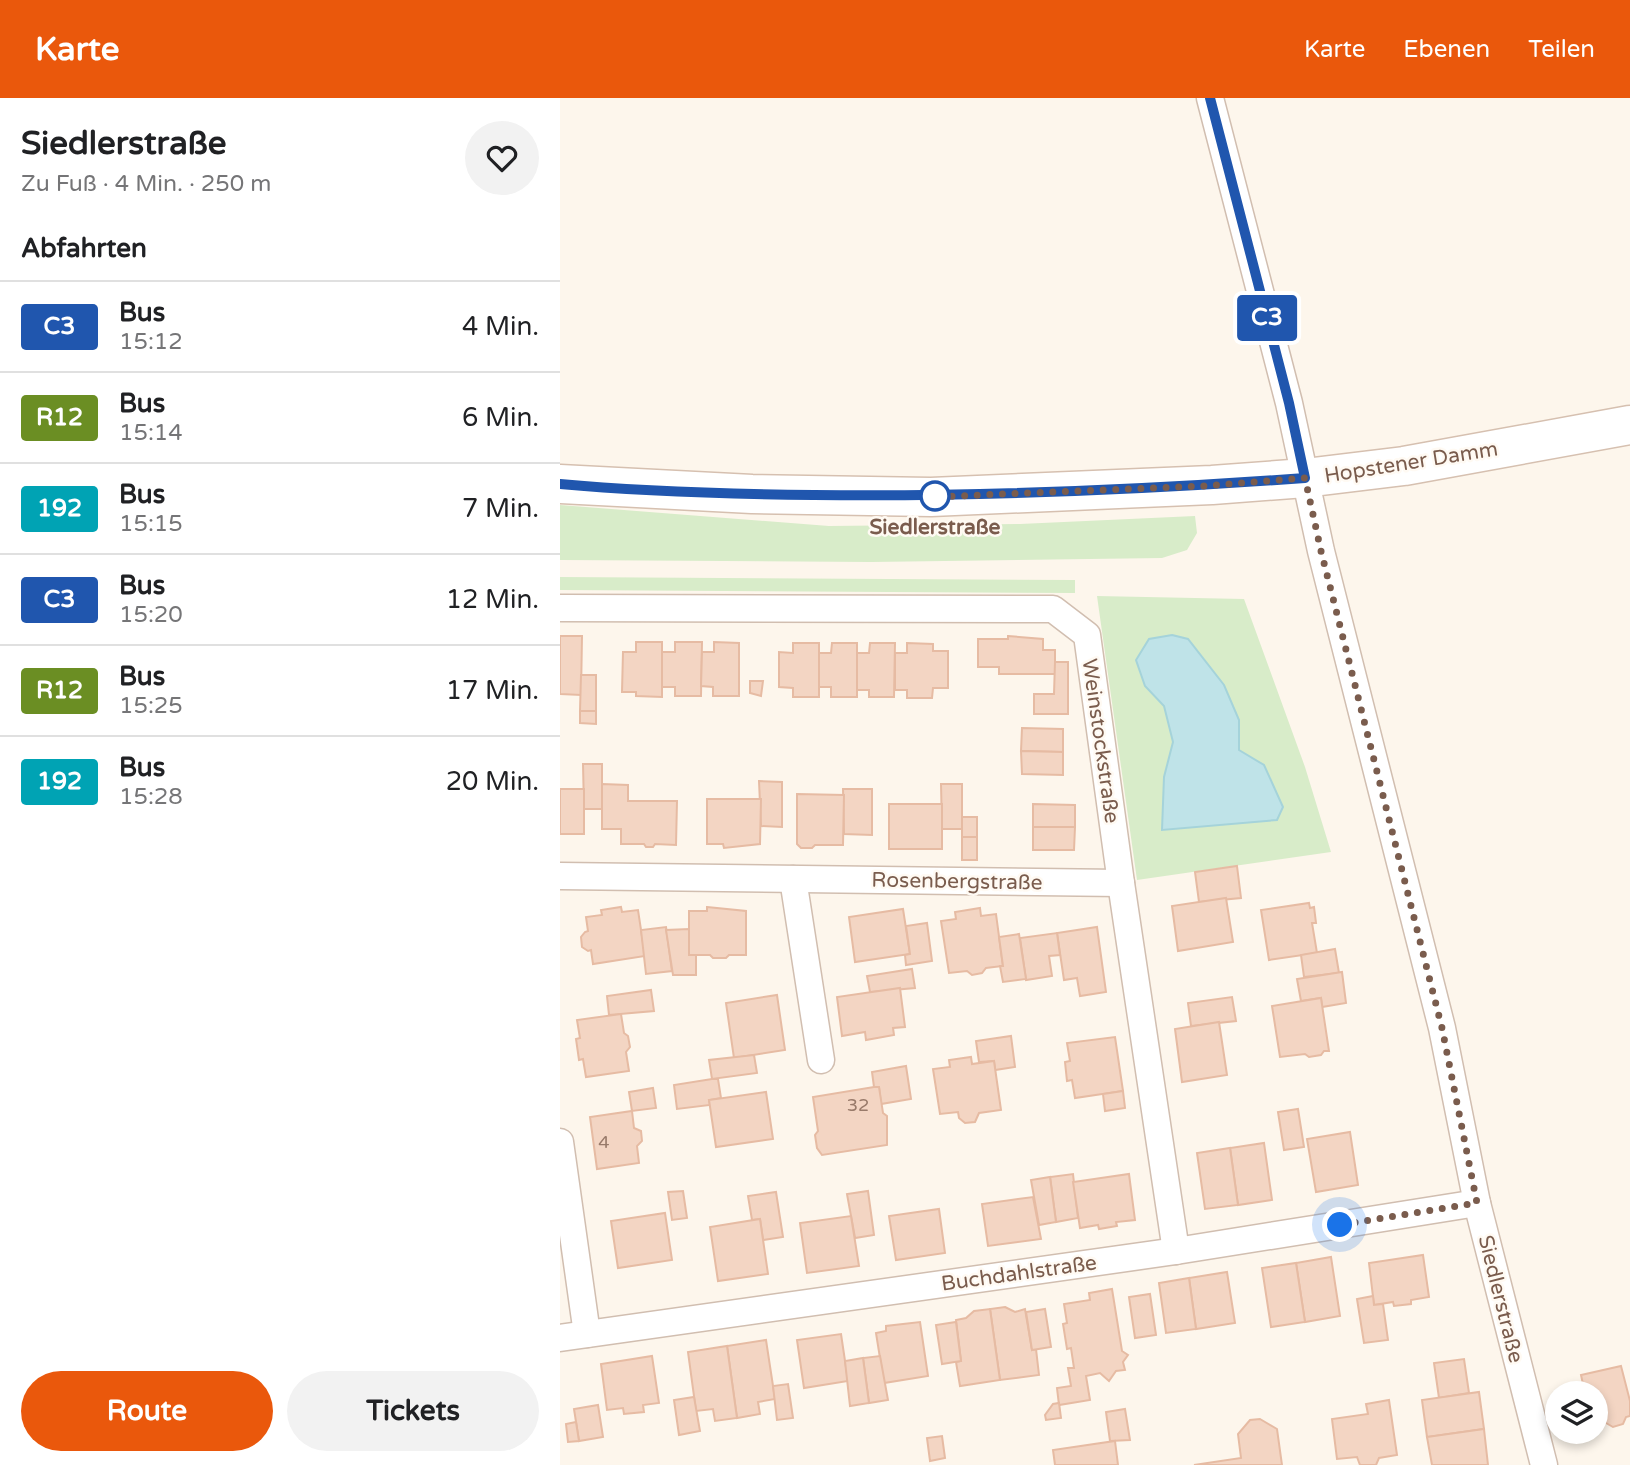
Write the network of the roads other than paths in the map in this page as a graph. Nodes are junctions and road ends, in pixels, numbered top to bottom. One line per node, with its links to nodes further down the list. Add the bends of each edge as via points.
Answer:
1 (1210, 98): 3 (street, Siedlerstraße)
2 (1630, 425): 3 (main road, Hopstener Damm, via 1404,466)
3 (1305, 478): 4 (main road, Hopstener Damm, via 931,497); 11 (street, Siedlerstraße, via 1442,1028)
4 (560, 484)
5 (560, 608): 8 (street, Weinstockstraße, via 1053,609 1087,635)
6 (560, 876): 7 (street, Rosenbergstraße)
7 (793, 879): 8 (street, Rosenbergstraße); 9 (street)
8 (1121, 883): 12 (street, Weinstockstraße)
9 (821, 1060)
10 (560, 1142): 13 (street)
11 (1477, 1203): 12 (street, Buchdahlstraße); 15 (street, Siedlerstraße)
12 (1176, 1251): 13 (street, Buchdahlstraße)
13 (587, 1334): 14 (street, Buchdahlstraße)
14 (560, 1338)
15 (1544, 1465)

